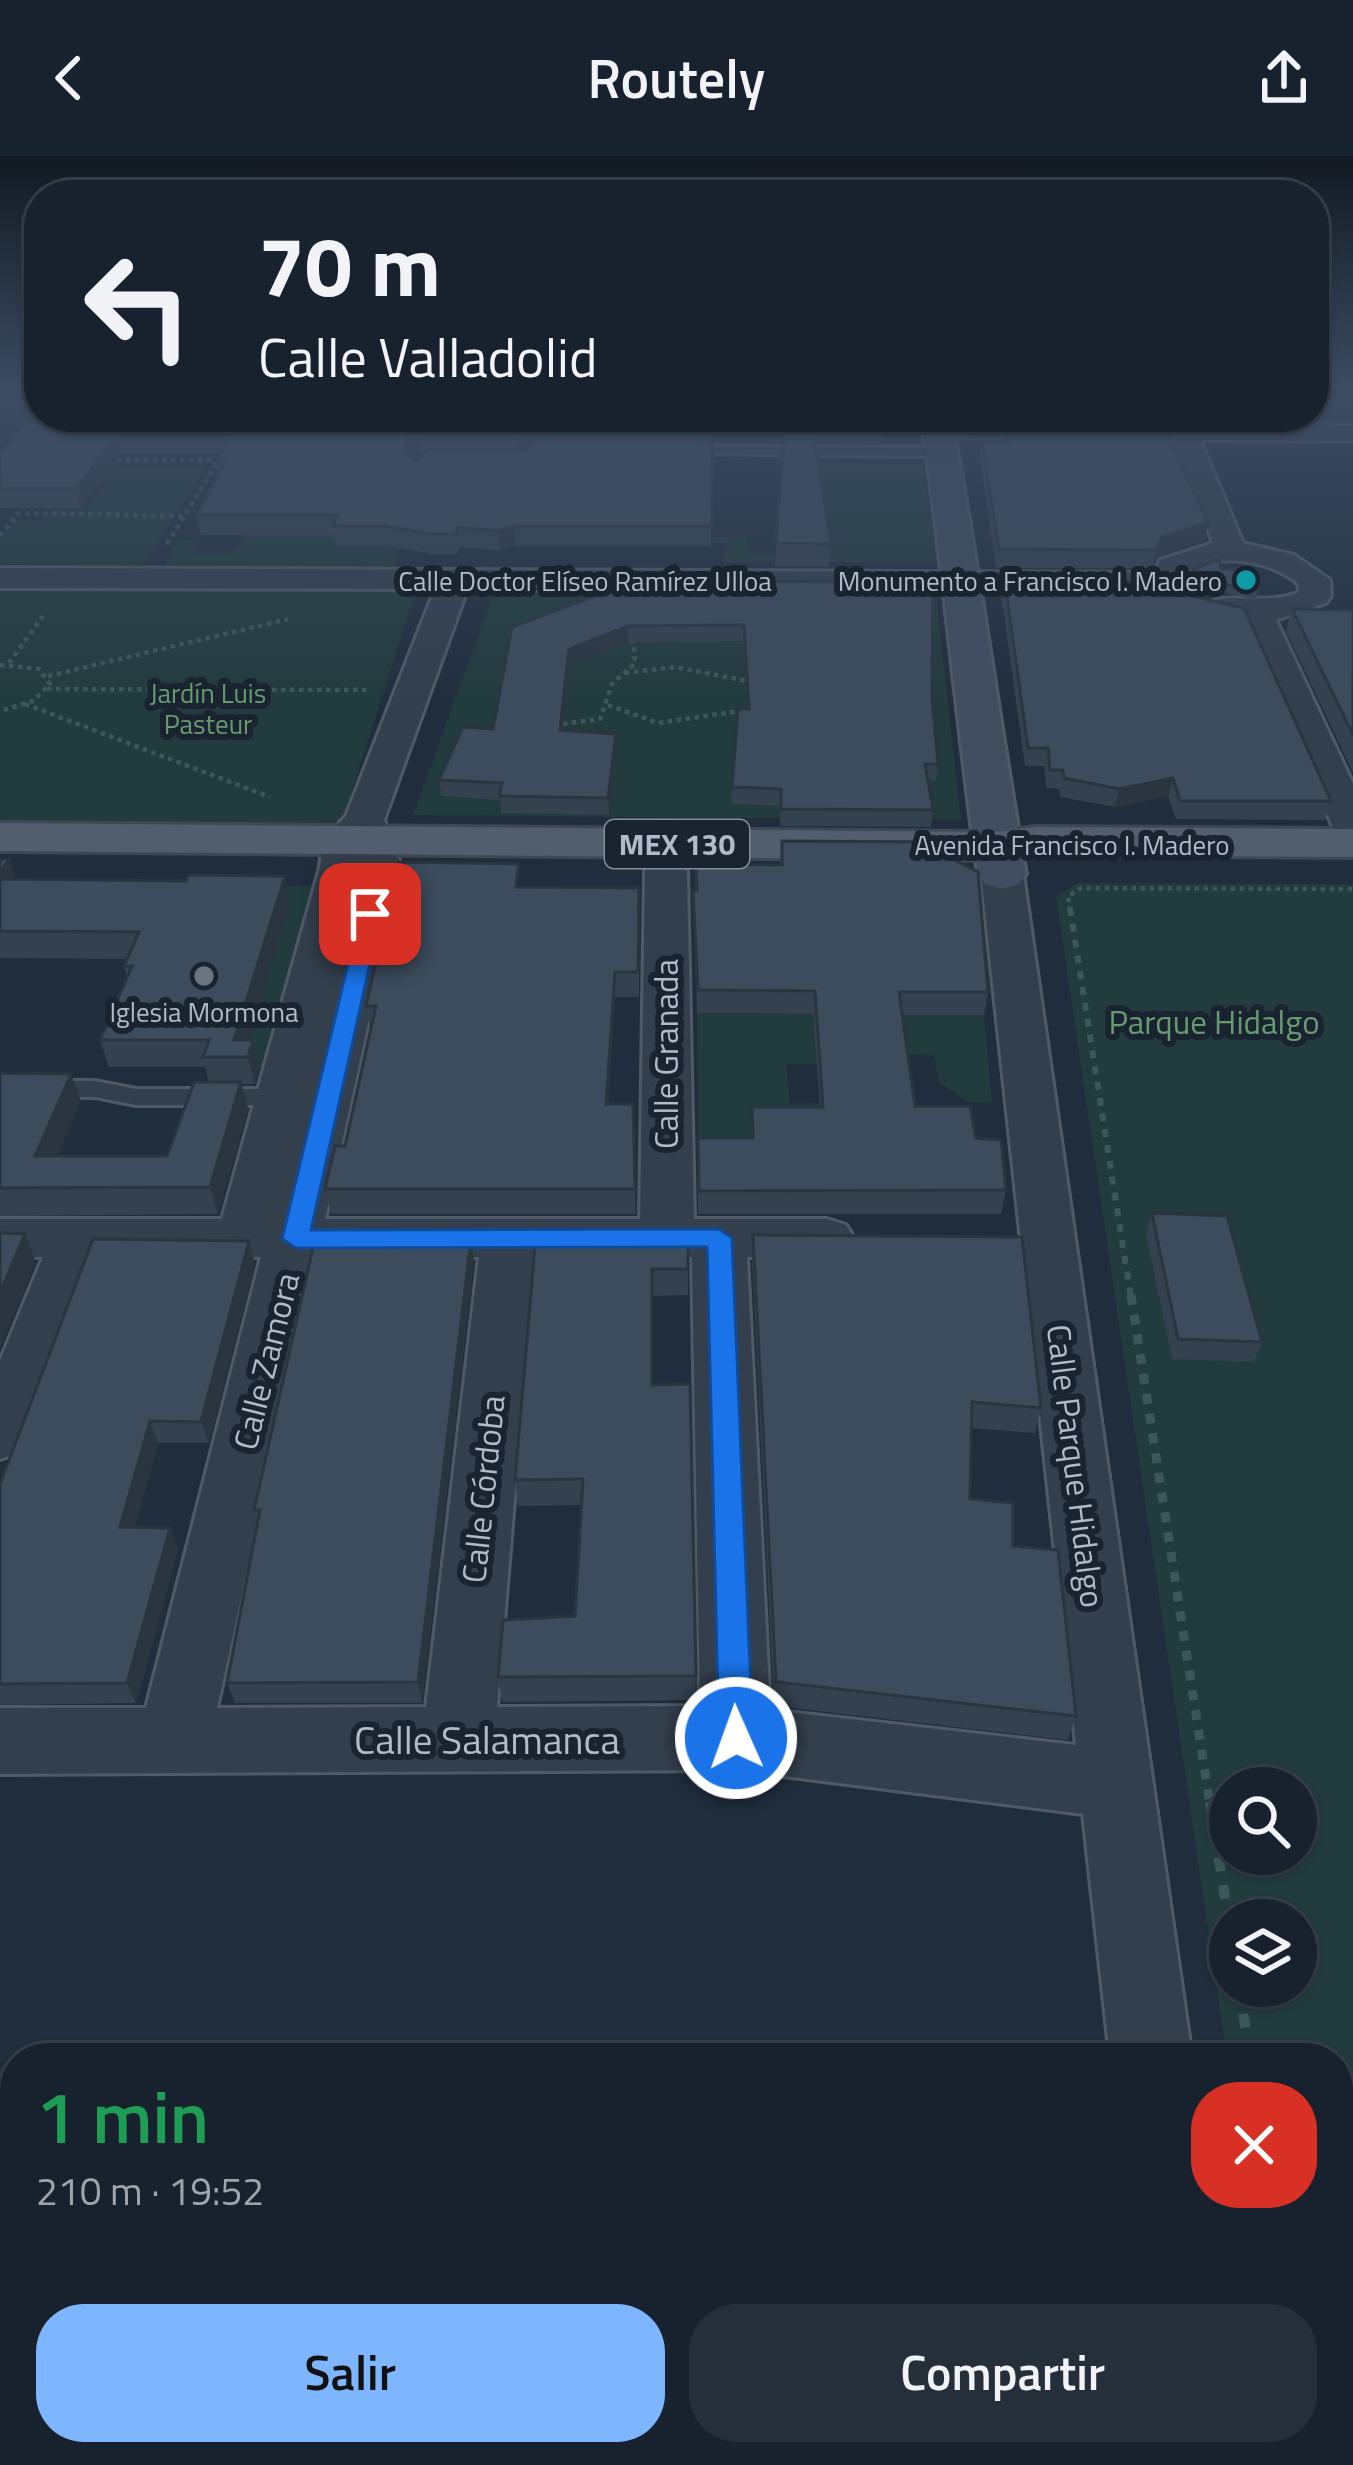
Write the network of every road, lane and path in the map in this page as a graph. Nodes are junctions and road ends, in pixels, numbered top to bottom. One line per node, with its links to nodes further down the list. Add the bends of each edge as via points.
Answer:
1 (197, 495): 5 (path)
2 (949, 495): 13 (main road)
3 (1209, 495): 8 (street)
4 (210, 510): 5 (path)
5 (186, 513): 6 (path, via 19,513); 7 (path)
6 (0, 536)
7 (164, 549)
8 (1232, 553): 11 (street, via 1291,565); 14 (street, via 1180,560)
9 (0, 578): 10 (street, Calle Doctor Elíseo Ramírez Ulloa)
10 (455, 579): 13 (street, Calle Doctor Elíseo Ramírez Ulloa); 36 (street, Calle Zamora)
11 (1314, 580): 12 (street); 16 (street, via 1306,603)
12 (1353, 580)
13 (964, 581): 14 (street, Calle Doctor Elíseo Ramírez Ulloa); 37 (main road)
14 (1169, 583): 16 (street, via 1211,605)
15 (49, 608): 19 (path)
16 (1255, 611): 33 (street)
17 (298, 617): 21 (path)
18 (613, 625): 20 (path, via 634,643 635,663)
19 (4, 664): 21 (path)
20 (625, 673): 22 (path, via 675,667); 26 (path, via 612,684)
21 (48, 676): 23 (path)
22 (760, 683)
23 (46, 688): 24 (path); 25 (path)
24 (377, 690)
25 (25, 704): 28 (path); 32 (path)
26 (608, 705): 27 (path, via 644,724); 30 (path, via 600,718)
27 (750, 710)
28 (0, 711)
29 (538, 725): 30 (path)
30 (558, 725): 31 (path)
31 (545, 736)
32 (290, 804)
33 (1353, 827)
34 (0, 837): 36 (main road, Avenida Francisco I. Madero / MEX 130)
35 (1353, 843): 37 (main road, Avenida Francisco I. Madero / MEX 130, via 1036,841)
36 (360, 847): 37 (main road, Avenida Francisco I. Madero / MEX 130); 38 (main road, Avenida Francisco I. Madero / MEX 130); 39 (main road, Avenida Francisco I. Madero / MEX 130); 43 (street, Calle Zamora)
37 (999, 860): 39 (main road, Avenida Francisco I. Madero / MEX 130); 40 (main road, Avenida Francisco I. Madero / MEX 130); 55 (street, Calle Parque Hidalgo, via 1023,1237)
38 (0, 863)
39 (666, 871): 46 (street, Calle Granada)
40 (1353, 872)
41 (1353, 889): 56 (path, via 1082,888 1068,896)
42 (0, 1088): 43 (lane)
43 (304, 1097): 48 (street, Calle Zamora)
44 (0, 1238): 45 (street)
45 (78, 1238): 48 (street); 50 (street)
46 (693, 1238): 47 (street); 49 (street); 51 (street, Calle Granada)
47 (883, 1238)
48 (270, 1239): 49 (street); 52 (street, Calle Zamora)
49 (508, 1239): 53 (street, Calle Córdoba)
50 (0, 1436)
51 (736, 1738): 53 (street, Calle Salamanca); 55 (street, Calle Salamanca)
52 (174, 1740): 53 (street, Calle Salamanca); 54 (street, Calle Salamanca)
53 (458, 1740)
54 (0, 1742)
55 (1116, 1784): 58 (street, Calle Parque Hidalgo)
56 (1225, 1899)
57 (1242, 2007): 59 (path)
58 (1149, 2043)
59 (1248, 2043)

